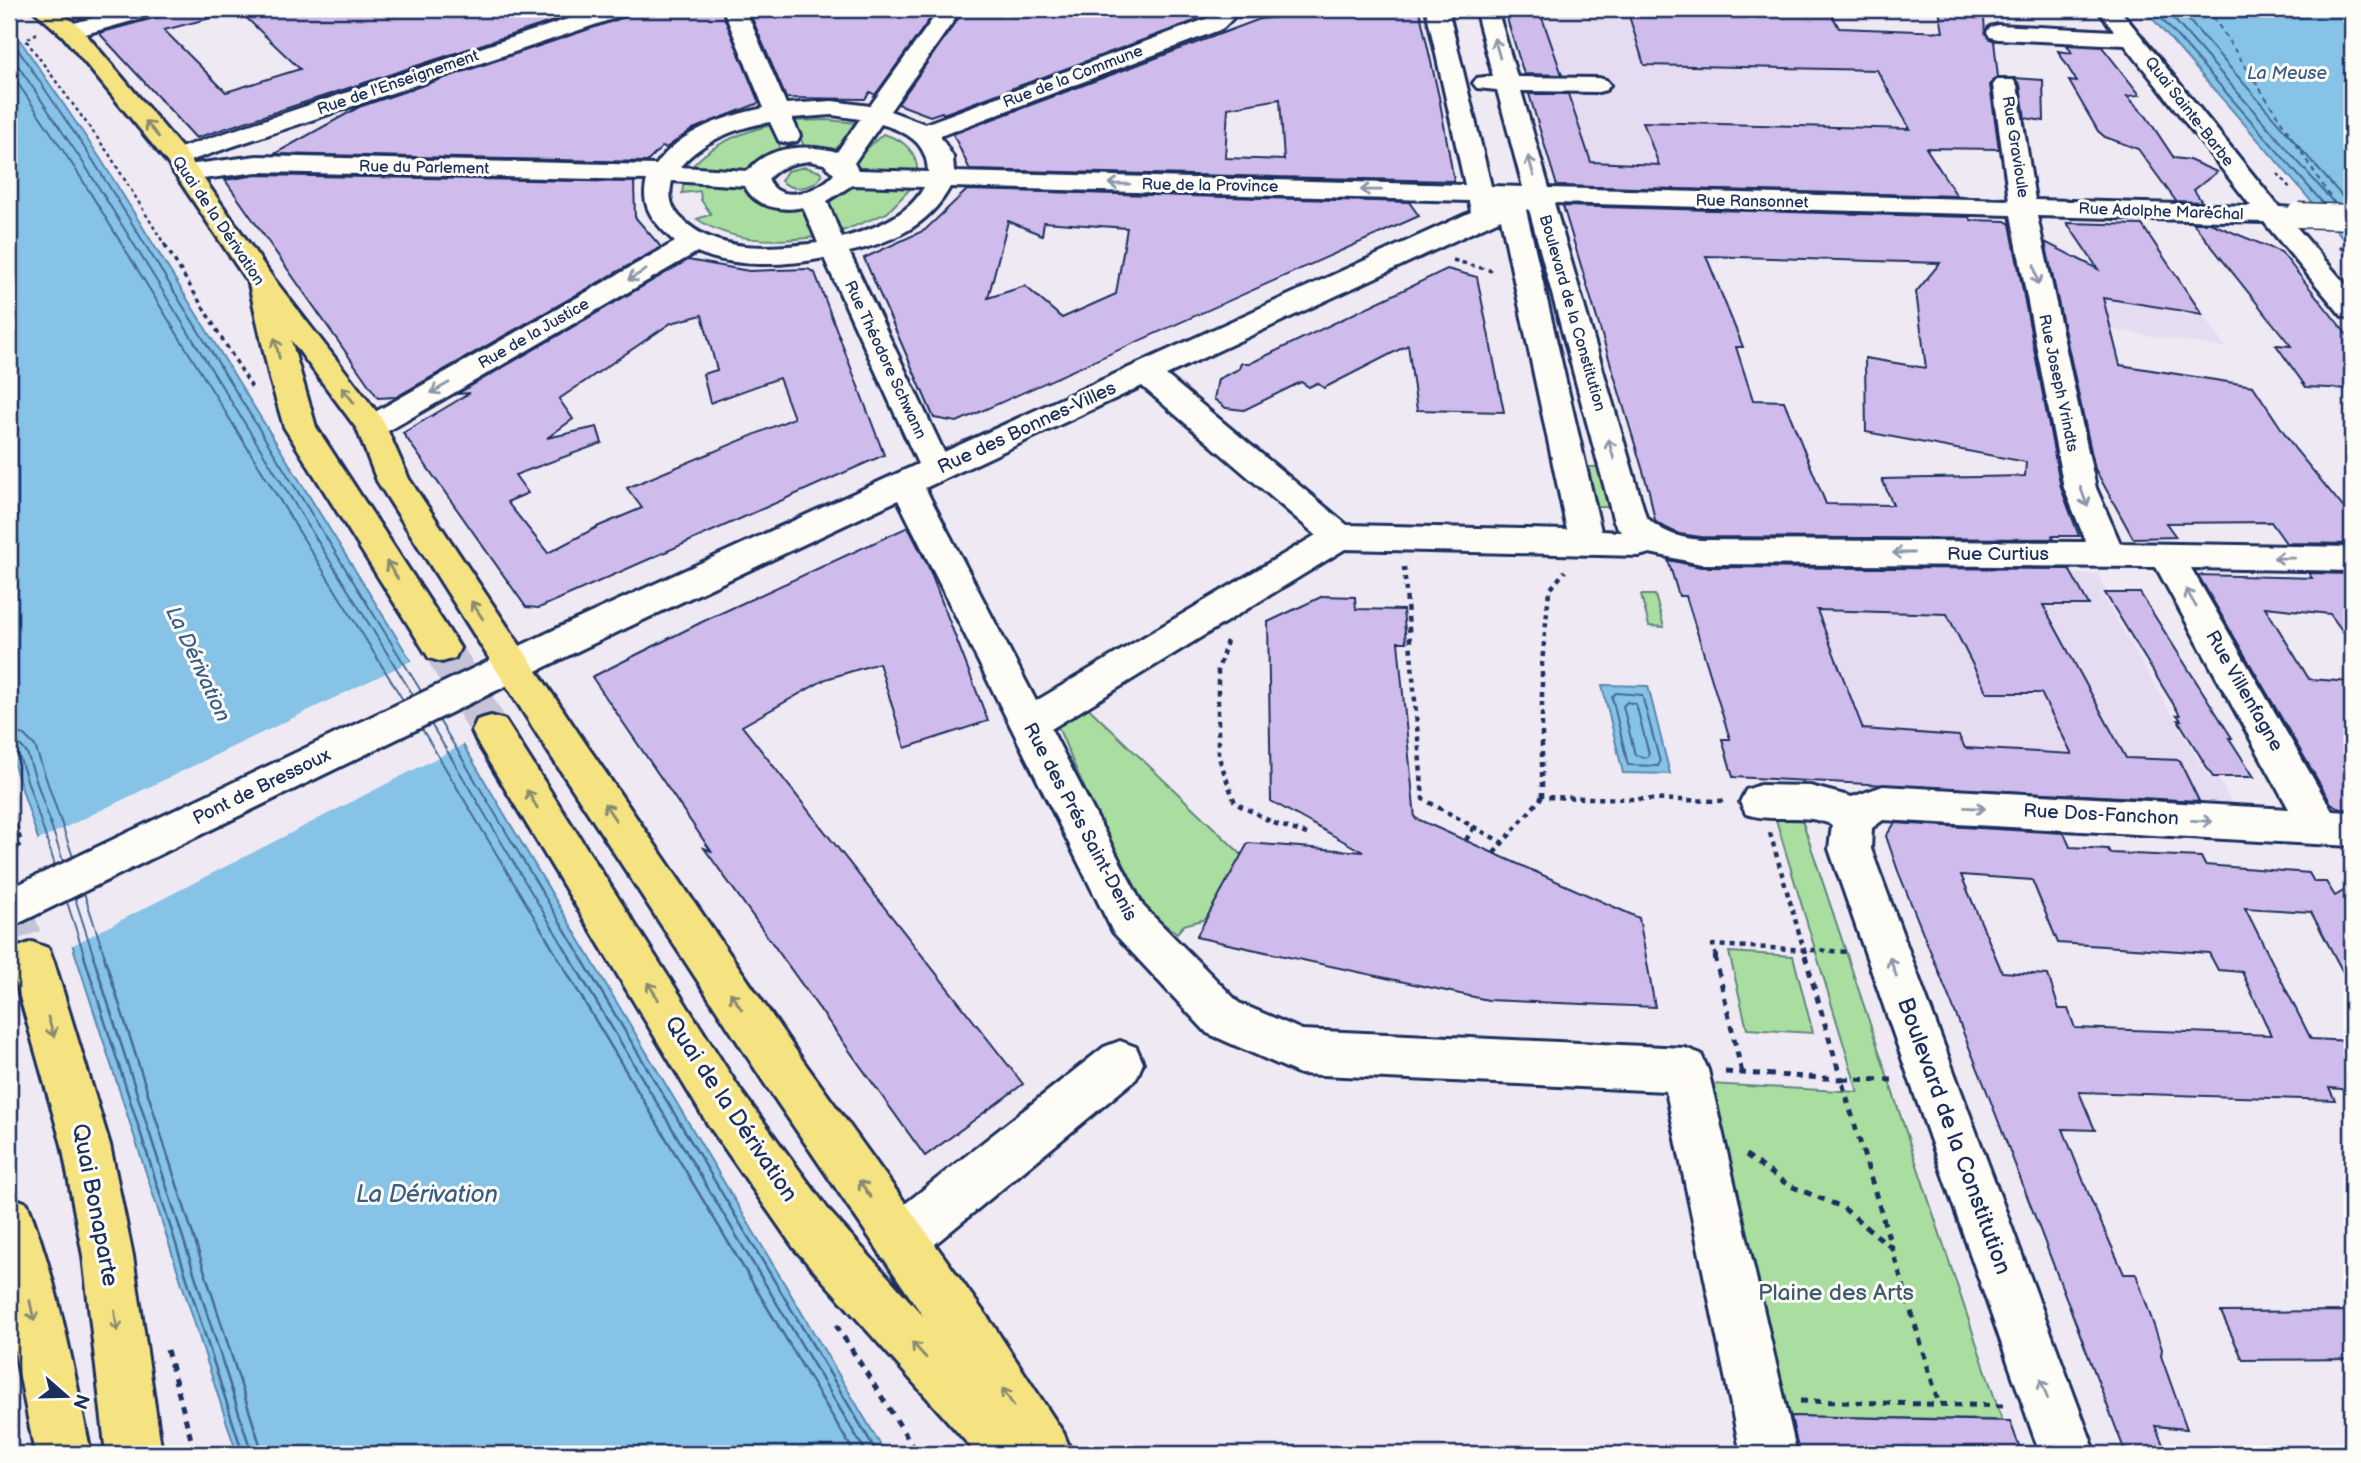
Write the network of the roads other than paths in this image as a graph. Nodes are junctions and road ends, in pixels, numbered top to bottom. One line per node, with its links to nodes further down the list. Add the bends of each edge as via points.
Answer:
1 (149, 9): 9 (street)
2 (620, 9): 20 (street, Rue de l'Enseignement)
3 (734, 9): 16 (street)
4 (951, 9): 17 (street)
5 (1437, 9): 13 (street)
6 (1486, 9): 14 (street, Boulevard de la Constitution, one-way to 6)
7 (2108, 9): 12 (street, Quai Sainte-Barbe)
8 (1236, 11): 18 (street, Rue de la Commune, via 1201,29)
9 (56, 17): 20 (main road, Quai de la Dérivation, one-way to 9)
10 (2061, 18): 11 (street)
11 (2075, 36): 12 (street); 29 (street, Rue Gravioule, via 1994,25)
12 (2132, 39): 30 (street, Quai Sainte-Barbe)
13 (1455, 83): 14 (street); 27 (street)
14 (1507, 84): 15 (street); 25 (street, Boulevard de la Constitution, one-way to 14)
15 (1598, 85)
16 (779, 112): 17 (street, via 832,108); 19 (street); 22 (street, via 712,133 682,152)
17 (876, 114): 18 (street, via 904,122); 21 (street)
18 (922, 134): 24 (street, via 941,158)
19 (795, 155): 21 (street, Rue de la Province, via 824,156); 23 (street, via 769,164)
20 (181, 165): 22 (street, Rue du Parlement); 34 (main road, Quai de la Dérivation)
21 (843, 170): 24 (street, Rue de la Province); 26 (street, via 834,191)
22 (663, 173): 23 (street, Rue du Parlement); 32 (street, via 657,185 659,208 674,228)
23 (755, 179): 26 (street, via 762,194 773,199)
24 (940, 180): 27 (street, Rue de la Province, one-way to 24, via 1439,192); 33 (street, via 926,203 907,221 864,241)
25 (1539, 197): 27 (street, Rue Ransonnet); 28 (street, Rue des Bonnes-Villes); 29 (street, Rue Ransonnet); 40 (street, Boulevard de la Constitution, one-way to 25, via 1632,522)
26 (813, 199): 33 (street, Rue Théodore Schwann)
27 (1482, 205): 28 (street, Rue des Bonnes-Villes); 36 (street, Rue des Bonnes-Villes)
28 (1512, 206): 41 (street, Boulevard de la Constitution)
29 (2024, 208): 30 (street, Rue Adolphe Maréchal); 42 (street, Rue Joseph Vrindts, one-way to 42, via 2080,488)
30 (2271, 214): 31 (street, Rue Adolphe Maréchal, bridge); 35 (street, Quai Sainte-Barbe)
31 (2352, 217)
32 (696, 241): 33 (street, via 722,250 766,255); 37 (street, Rue de la Justice, one-way to 37)
33 (834, 248): 38 (street, Rue Théodore Schwann)
34 (263, 284): 37 (main road, one-way to 34); 45 (main road, Quai de la Dérivation, one-way to 34, via 300,427)
35 (2352, 310)
36 (1145, 373): 38 (street, Rue des Bonnes-Villes); 39 (street)
37 (372, 427): 46 (main road, one-way to 37, via 393,481)
38 (922, 478): 46 (street, Rue des Bonnes-Villes); 47 (street, Rue des Prés Saint-Denis)
39 (1339, 537): 41 (street); 47 (street)
40 (1646, 537): 41 (street, via 1639,544); 42 (street, Rue Curtius, one-way to 40, via 1701,552 1676,550)
41 (1587, 543)
42 (2108, 554): 43 (street, Rue Curtius)
43 (2167, 555): 44 (street, Rue Curtius, one-way to 43); 51 (street, Rue Villenfagne, one-way to 43)
44 (2352, 559)
45 (442, 648)
46 (532, 657): 52 (street, Pont de Bressoux); 56 (main road, one-way to 46, via 565,745)
47 (1028, 724): 61 (street, Rue des Prés Saint-Denis, via 1128,919 1223,1018 1300,1052 1685,1070)
48 (491, 731): 59 (main road, Quai de la Dérivation, one-way to 48, via 812,1230 724,1107)
49 (1760, 802): 50 (street, via 1842,808)
50 (1854, 818): 51 (street, Rue Dos-Fanchon, one-way to 51, via 1883,803); 62 (street, Boulevard de la Constitution, one-way to 50, via 1850,849)
51 (2337, 829)
52 (9, 909)
53 (32, 962): 58 (main road, Quai Bonaparte, one-way to 58, via 86,1145 108,1256)
54 (1121, 1063): 56 (street)
55 (9, 1222): 57 (main road, one-way to 57)
56 (900, 1240): 60 (main road, one-way to 56)
57 (63, 1454)
58 (134, 1454)
59 (1015, 1454)
60 (1044, 1454)
61 (1769, 1454)
62 (2068, 1454)

